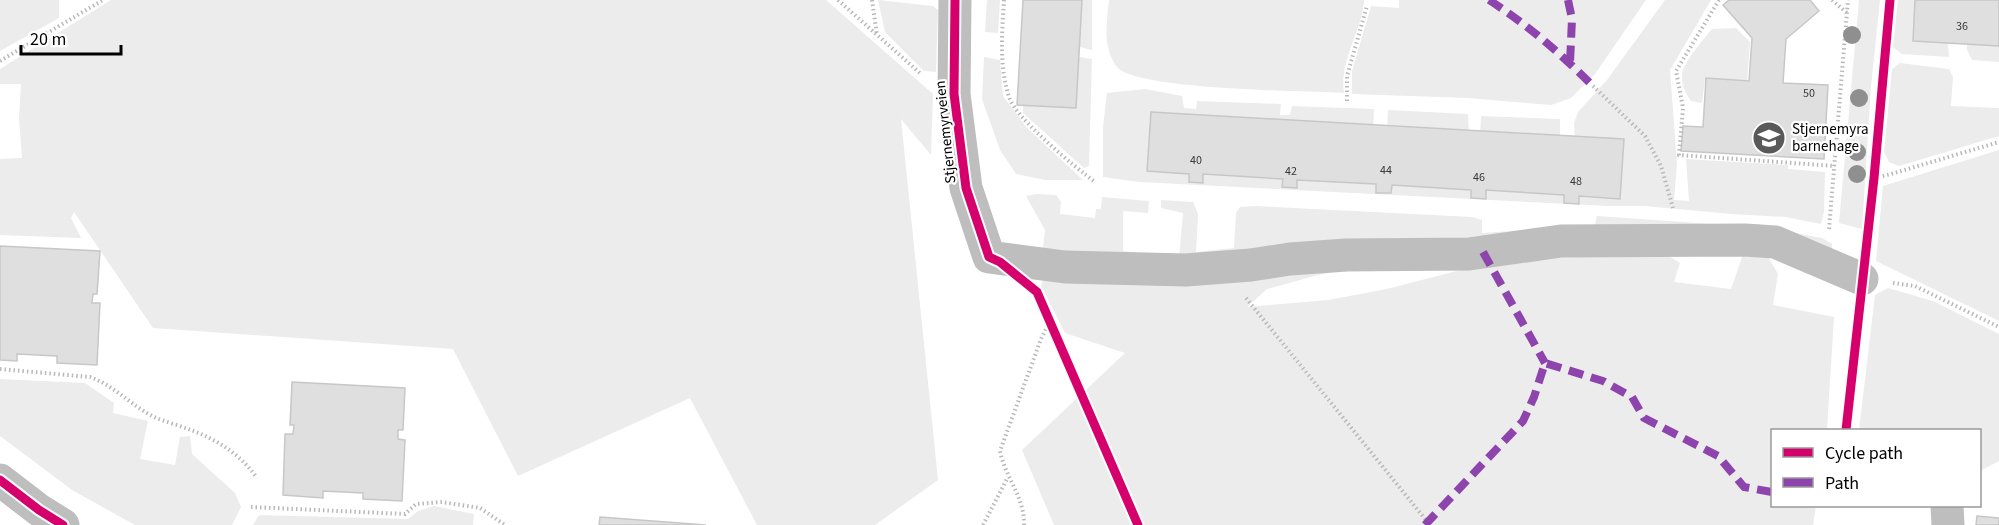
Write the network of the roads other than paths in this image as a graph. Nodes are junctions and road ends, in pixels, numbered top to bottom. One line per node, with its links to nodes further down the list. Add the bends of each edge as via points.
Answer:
1 (955, 0): 2 (street, Stjernemyrveien, via 954,94 966,188 989,257 1065,267 1186,270 1346,255 1469,254 1561,241 1745,240 1775,242)
2 (1862, 279)
3 (0, 480): 5 (street)
4 (1947, 507): 6 (street)
5 (63, 525)
6 (1948, 525)

